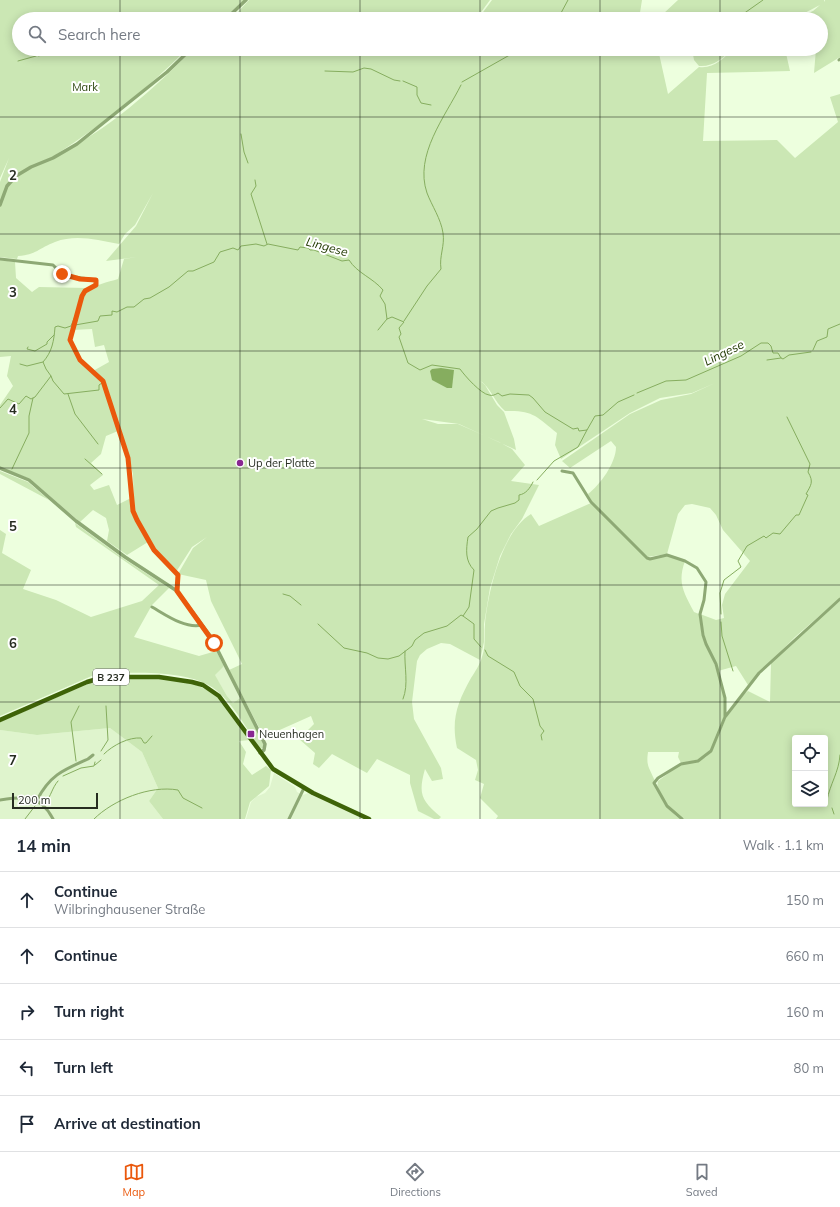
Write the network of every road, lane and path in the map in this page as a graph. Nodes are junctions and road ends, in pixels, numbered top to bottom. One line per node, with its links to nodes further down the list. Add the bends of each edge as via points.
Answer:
1 (246, 0): 2 (street)
2 (233, 12)
3 (183, 56): 4 (street, via 167,72 77,144 16,176 7,186)
4 (0, 205)
5 (0, 259): 8 (street, via 53,264 67,276 96,280 96,285 85,291 82,296 70,340 80,360 103,381 128,458 133,511 154,550 178,575)
6 (0, 468): 8 (street, via 29,480 76,522)
7 (562, 471): 12 (street, via 573,472 592,502 647,558 667,555 697,568 706,583 700,614 703,635 716,664 725,698)
8 (177, 591): 11 (street)
9 (840, 599): 12 (street, via 759,673)
10 (152, 607): 11 (street, via 186,624)
11 (202, 625): 14 (street, via 211,637 265,744 264,750)
12 (726, 717): 22 (street, via 711,751 706,756 698,761 680,764 654,783 667,806)
13 (0, 720): 14 (main road, B 237, via 96,679 122,676 171,678 203,685 219,696)
14 (260, 753): 16 (main road, B 237, via 273,769)
15 (93, 755): 18 (street, via 55,776)
16 (304, 788): 20 (street); 21 (main road, B 237)
17 (0, 800): 18 (street, via 27,797)
18 (37, 800): 19 (street, via 46,807)
19 (53, 819)
20 (289, 819)
21 (369, 819)
22 (682, 819)

